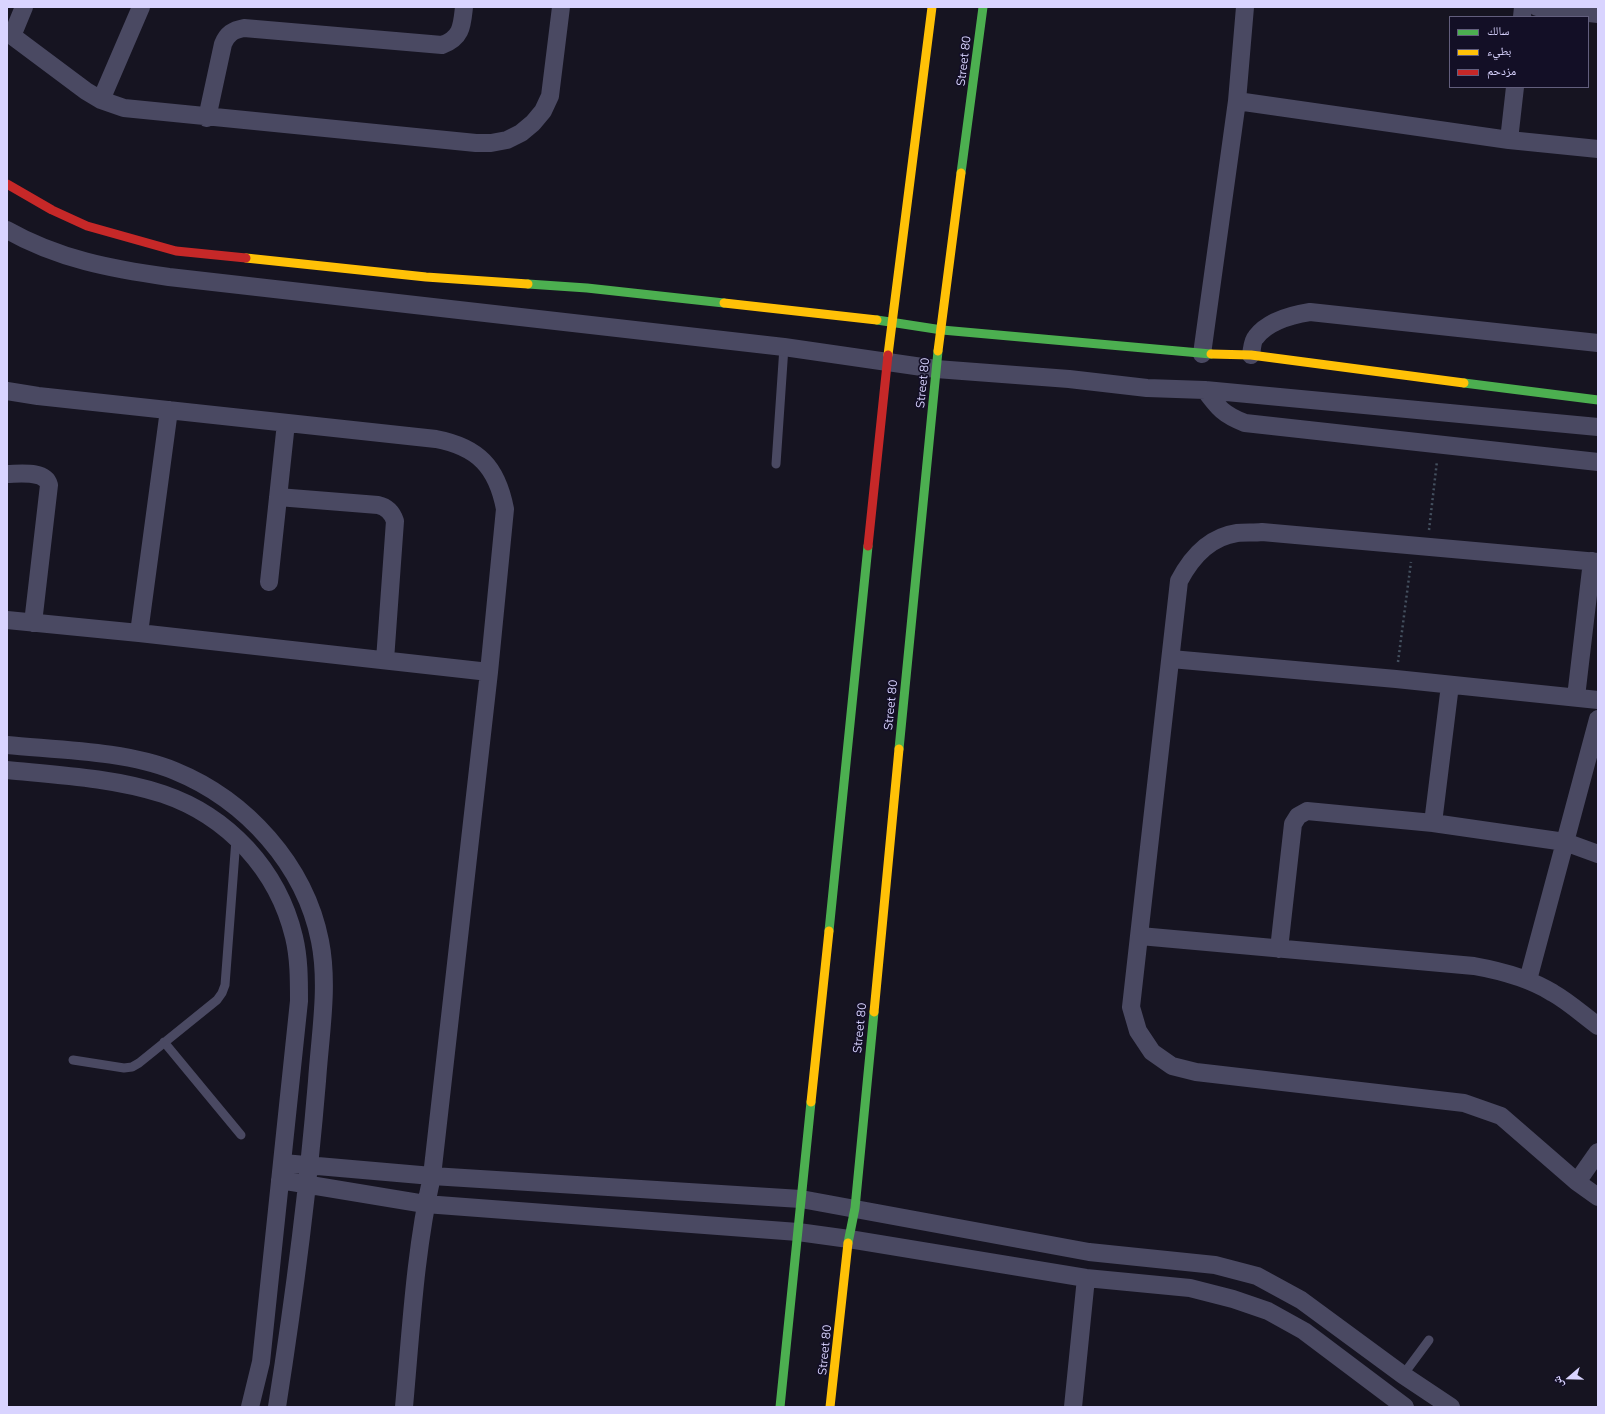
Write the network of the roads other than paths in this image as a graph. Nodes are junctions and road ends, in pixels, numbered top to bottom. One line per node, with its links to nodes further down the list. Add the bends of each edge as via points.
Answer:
1 (24, 7): 10 (street)
2 (141, 7): 12 (street)
3 (464, 7): 14 (street, via 459,33 455,39 442,45 237,29 225,37)
4 (561, 7): 14 (street, via 550,96 533,123 507,140 476,143)
5 (932, 7): 19 (street)
6 (983, 7): 20 (street, Street 80)
7 (1245, 7): 13 (street)
8 (1538, 7): 9 (street)
9 (1598, 14)
10 (9, 34): 12 (street)
11 (1515, 88): 15 (street)
12 (101, 100): 14 (street, via 124,108)
13 (1237, 101): 15 (street); 23 (street)
14 (207, 118)
15 (1509, 140): 16 (street)
16 (1598, 149)
17 (7, 184): 19 (street, via 52,210 87,226 176,251 426,277 587,288)
18 (7, 230): 22 (street, via 70,258 118,270)
19 (893, 322): 20 (street); 25 (street)
20 (942, 330): 23 (street); 26 (street, Street 80)
21 (1598, 343): 24 (street, via 1310,312 1294,314 1267,327 1255,338)
22 (784, 347): 25 (street); 34 (lane)
23 (1202, 354): 24 (street)
24 (1251, 355): 29 (street)
25 (887, 363): 26 (street); 70 (street)
26 (936, 369): 27 (street, via 1148,388); 72 (street, Street 80)
27 (1205, 390): 32 (street); 33 (street, via 1218,408 1245,424)
28 (7, 391): 30 (street)
29 (1598, 400)
30 (169, 410): 31 (street); 41 (street)
31 (286, 423): 36 (street); 44 (street, via 454,442 470,450 483,461 494,475 501,491 504,509)
32 (1598, 427)
33 (1598, 462)
34 (776, 464)
35 (7, 474): 40 (street, via 40,475 49,485)
36 (278, 497): 38 (street); 43 (street, via 378,505 393,515 395,521)
37 (1595, 562): 42 (street, via 1262,532 1236,533 1218,539 1202,550 1188,564 1179,581); 46 (street)
38 (268, 582)
39 (7, 620): 40 (street)
40 (33, 623): 41 (street)
41 (139, 633): 43 (street)
42 (1171, 659): 45 (street); 55 (street)
43 (385, 660): 44 (street)
44 (489, 672): 65 (street)
45 (1450, 685): 46 (street); 51 (street)
46 (1576, 697): 47 (street)
47 (1598, 700)
48 (1598, 719): 53 (street)
49 (9, 745): 50 (street); 64 (street, via 139,760 174,770 207,786 237,807 269,838 290,867 312,913 320,941 324,970)
50 (7, 770): 52 (street, via 91,779 162,794 208,815)
51 (1433, 823): 53 (street); 56 (street, via 1307,811 1298,816 1293,824)
52 (236, 838): 59 (lane, via 222,993 217,1000); 63 (street, via 251,852 270,878 284,906 294,937 299,969 300,1001)
53 (1565, 842): 54 (street); 57 (street)
54 (1598, 854)
55 (1140, 936): 56 (street); 67 (street, via 1131,1008 1138,1031 1152,1052 1172,1066 1196,1072 1464,1103 1501,1116)
56 (1279, 949): 57 (street, via 1474,966 1502,971)
57 (1528, 980): 58 (street, via 1553,993)
58 (1598, 1026)
59 (164, 1042): 60 (lane, via 132,1067); 61 (lane)
60 (74, 1060)
61 (241, 1135)
62 (1598, 1152): 67 (street)
63 (283, 1162): 64 (street); 66 (street)
64 (310, 1165): 65 (street); 68 (street)
65 (432, 1176): 70 (street); 71 (street)
66 (280, 1180): 68 (street); 78 (street, via 261,1362)
67 (1577, 1182): 69 (street)
68 (307, 1184): 71 (street); 79 (street)
69 (1598, 1197)
70 (801, 1199): 72 (street); 73 (street)
71 (425, 1204): 73 (street); 80 (street)
72 (855, 1208): 74 (street, Street 80); 77 (street, via 1089,1252 1215,1265 1257,1276 1301,1300)
73 (798, 1232): 74 (street); 81 (street)
74 (849, 1239): 75 (street); 82 (street, Street 80)
75 (1086, 1278): 83 (street); 84 (street, via 1190,1288 1233,1298 1268,1311 1304,1331)
76 (1429, 1340): 77 (lane)
77 (1402, 1375): 85 (street)
78 (250, 1407)
79 (277, 1407)
80 (404, 1407)
81 (780, 1407)
82 (830, 1407)
83 (1073, 1407)
84 (1405, 1407)
85 (1451, 1407)

